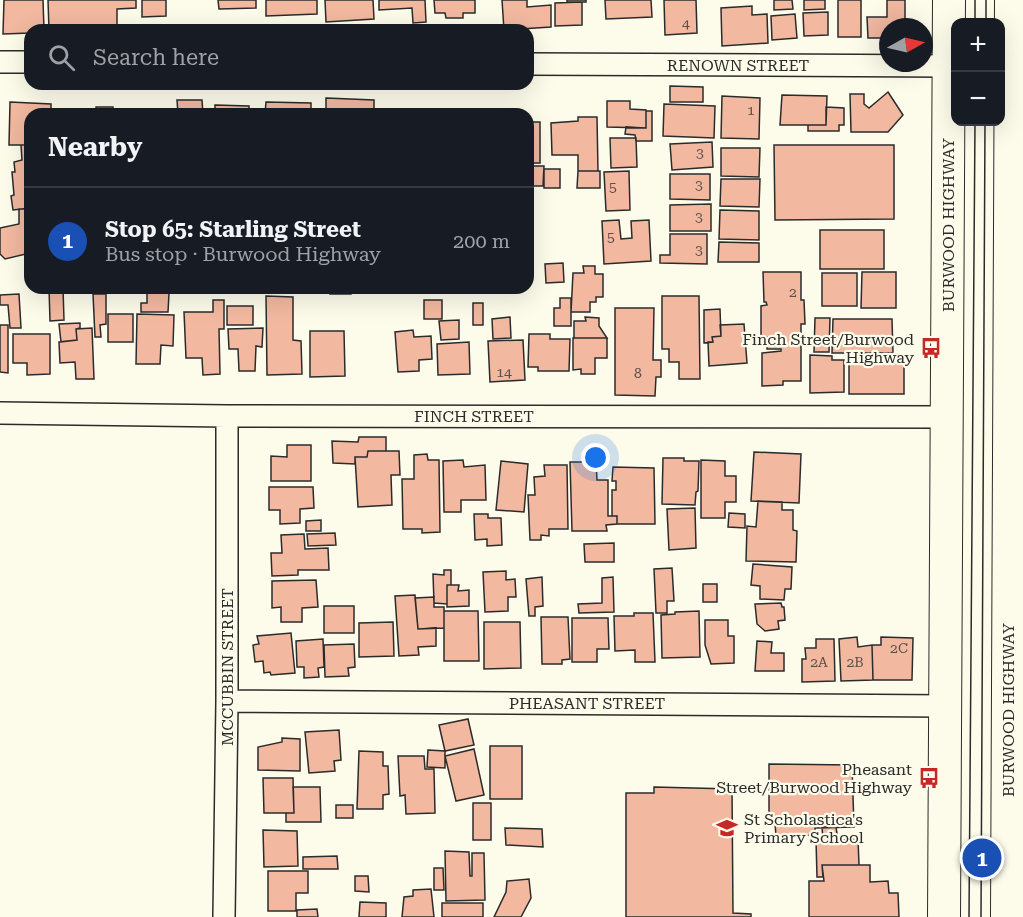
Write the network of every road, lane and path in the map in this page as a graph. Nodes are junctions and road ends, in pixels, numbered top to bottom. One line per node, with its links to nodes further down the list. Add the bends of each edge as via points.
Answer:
1 (949, 0): 6 (highway, BURWOOD HIGHWAY)
2 (1011, 0): 7 (highway, BURWOOD HIGHWAY)
3 (0, 62): 4 (street)
4 (24, 62)
5 (534, 64): 6 (street, RENOWN STREET)
6 (949, 66): 12 (highway, BURWOOD HIGHWAY)
7 (1017, 75): 8 (highway, BURWOOD HIGHWAY)
8 (1017, 146): 9 (highway, BURWOOD HIGHWAY)
9 (1017, 191): 13 (highway, BURWOOD HIGHWAY)
10 (0, 413): 11 (street, FINCH STREET)
11 (227, 416): 12 (street, FINCH STREET); 15 (street, MCCUBBIN STREET)
12 (948, 417): 16 (highway, BURWOOD HIGHWAY)
13 (1016, 602): 14 (highway, BURWOOD HIGHWAY)
14 (1015, 646): 19 (highway, BURWOOD HIGHWAY)
15 (227, 701): 16 (street, PHEASANT STREET); 17 (street, MCCUBBIN STREET)
16 (946, 706): 18 (highway, BURWOOD HIGHWAY)
17 (224, 917)
18 (944, 917)
19 (1006, 917)

